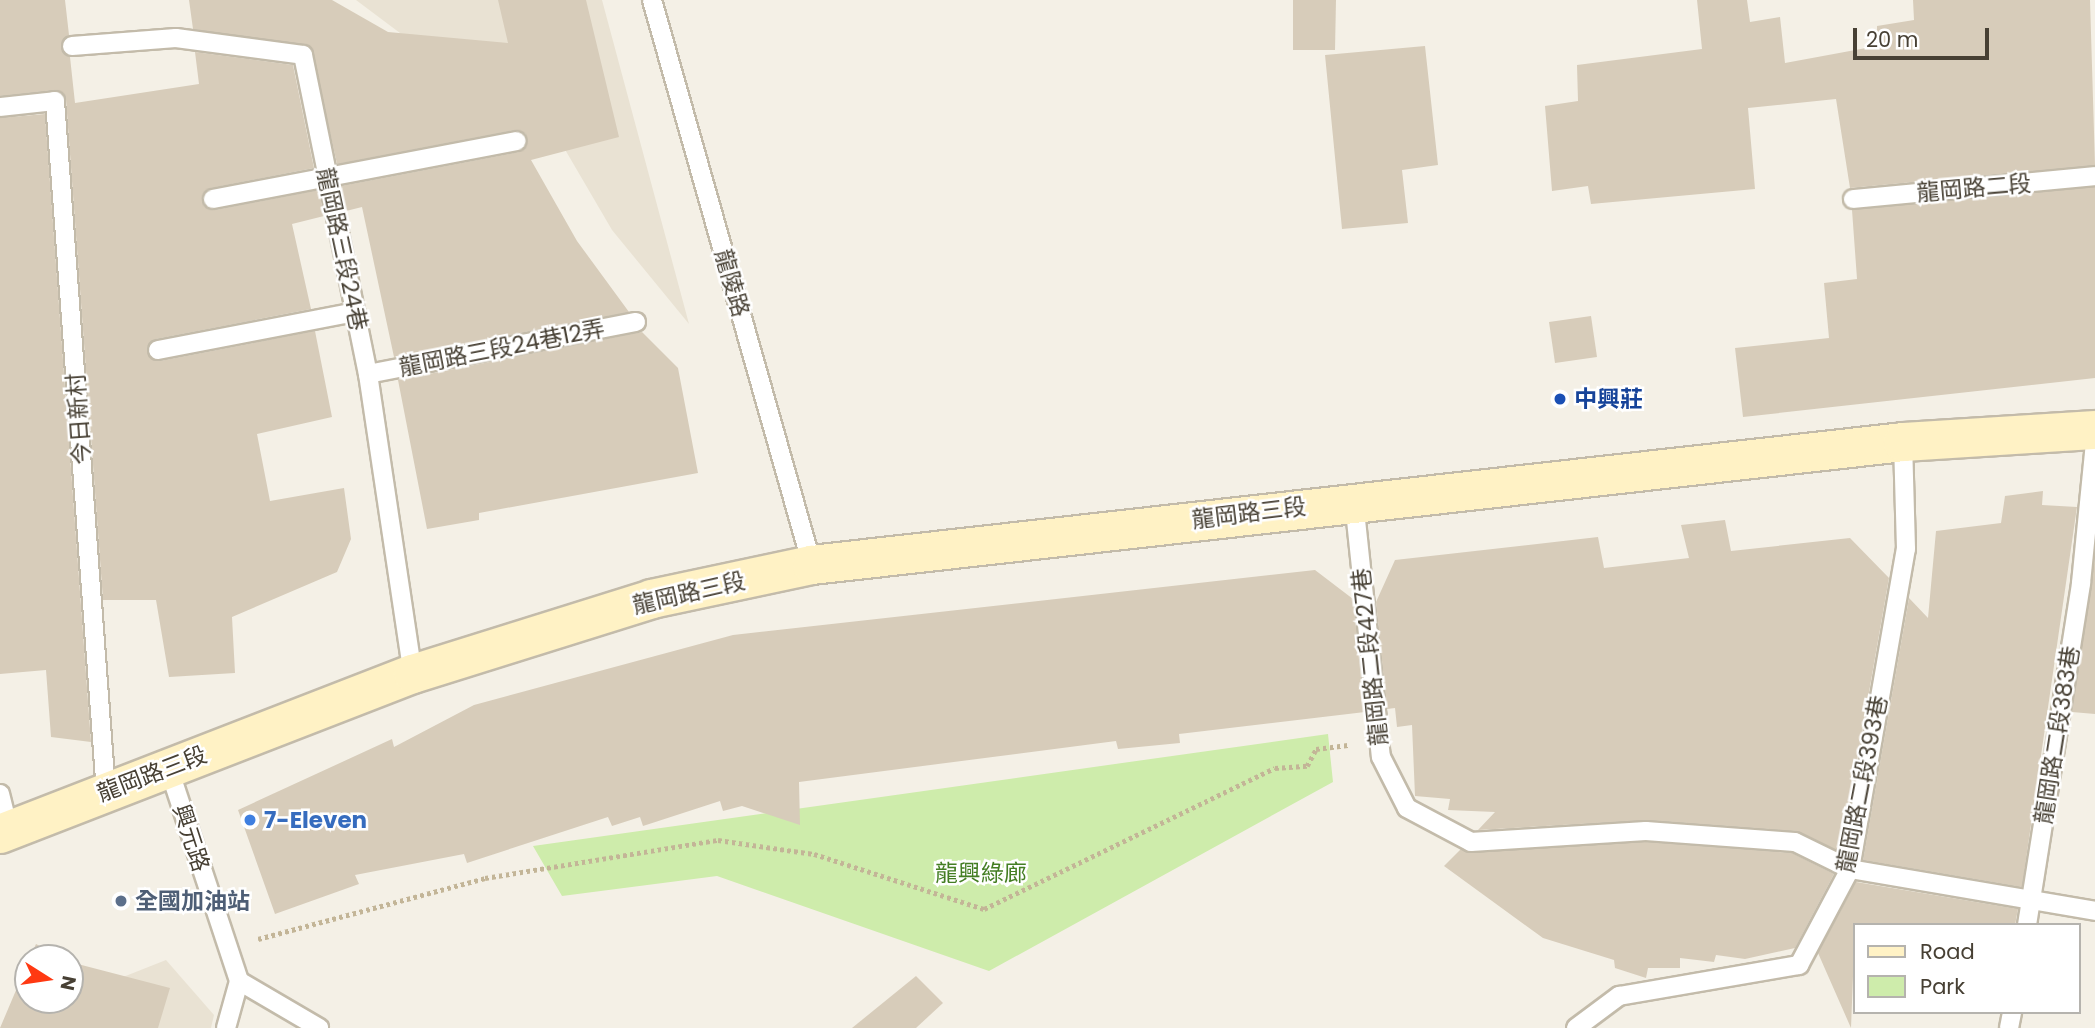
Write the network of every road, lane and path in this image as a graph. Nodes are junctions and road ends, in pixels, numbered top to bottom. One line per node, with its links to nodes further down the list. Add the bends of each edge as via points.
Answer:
1 (652, 0): 17 (lane, 龍陵路)
2 (72, 46): 6 (lane, 龍岡路三段24巷, via 176,38 303,55)
3 (0, 107): 21 (lane, 今日新村, via 55,100)
4 (517, 141): 6 (lane)
5 (2095, 176): 8 (lane, 龍岡路二段)
6 (328, 177): 7 (lane); 9 (lane, 龍岡路三段24巷)
7 (213, 199)
8 (1853, 199)
9 (355, 312): 11 (lane); 12 (lane, 龍岡路三段24巷)
10 (636, 321): 12 (lane, 龍岡路三段24巷12弄)
11 (158, 350)
12 (368, 374): 18 (lane, 龍岡路三段24巷)
13 (2095, 430): 14 (main road, 龍岡路三段)
14 (1903, 442): 16 (main road, 龍岡路三段); 23 (lane, 龍岡路二段393巷, via 1906,549)
15 (2095, 442): 24 (lane, 龍岡路二段383巷, via 2081,583)
16 (1354, 501): 17 (main road, 龍岡路三段); 19 (lane, 龍岡路二段427巷)
17 (812, 565): 18 (main road, 龍岡路三段, via 652,599)
18 (412, 674): 20 (main road, 龍岡路三段)
19 (1379, 740): 23 (lane, 龍岡路二段427巷, via 1407,808 1471,842 1646,831 1782,841); 27 (path, via 1316,749 1307,766 1275,768 984,909 814,854 718,840 485,878)
20 (168, 766): 21 (main road, 龍岡路三段); 27 (lane, 興元路)
21 (106, 792): 22 (main road, 龍岡路三段)
22 (3, 819)
23 (1850, 869): 24 (lane); 31 (lane, 龍岡路二段393巷, via 1799,965 1619,996)
24 (2032, 902): 25 (lane); 26 (lane, 龍岡路二段383巷)
25 (2095, 911)
26 (2027, 923)
27 (227, 947): 28 (lane, 興元路)
28 (239, 981): 29 (lane); 30 (lane)
29 (226, 1028)
30 (319, 1028)
31 (1576, 1028)

